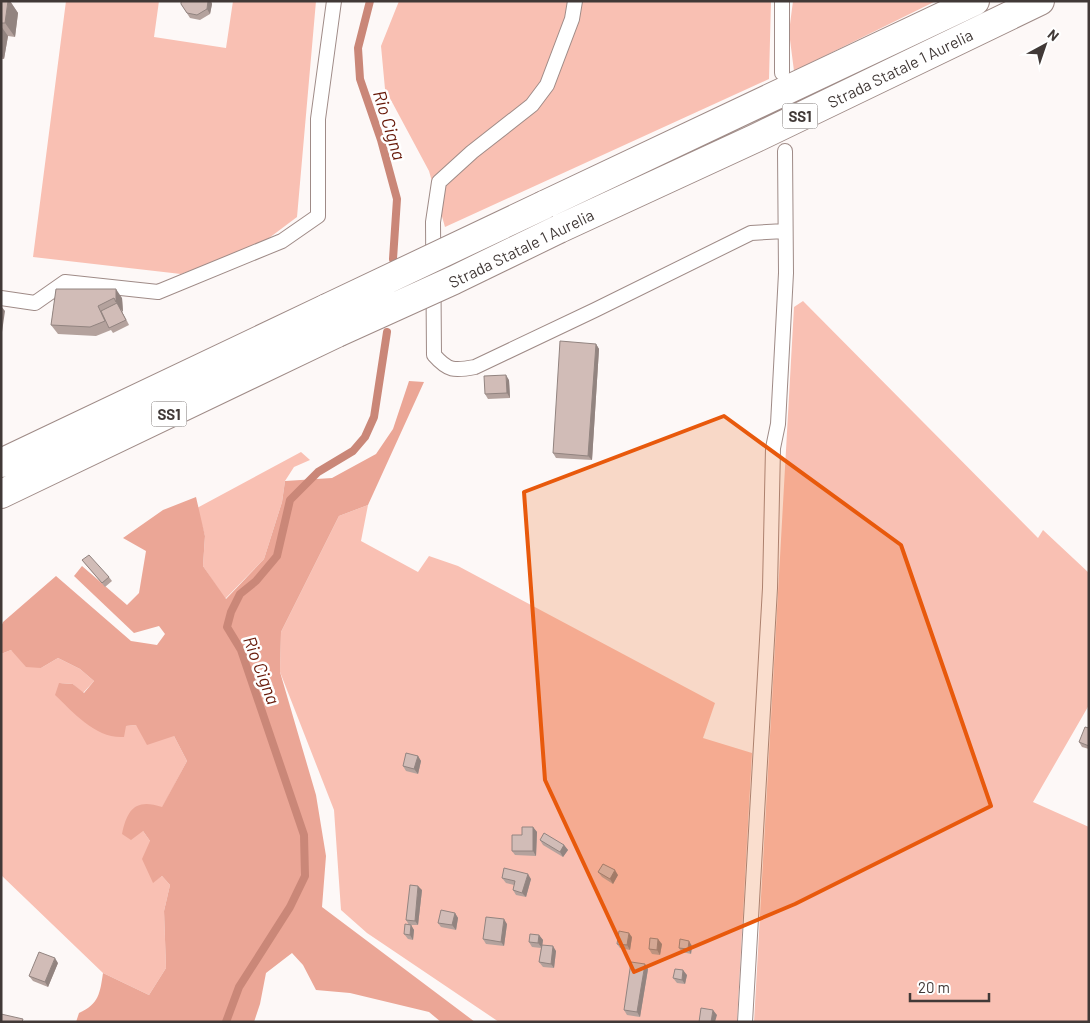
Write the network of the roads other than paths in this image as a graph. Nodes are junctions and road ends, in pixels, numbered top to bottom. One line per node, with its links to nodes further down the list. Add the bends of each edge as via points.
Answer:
1 (334, 1): 9 (lane, via 318,119 318,216 282,241 158,292 65,282 34,303)
2 (575, 1): 8 (lane, via 572,19 547,85 532,105 439,182 433,222 434,355 444,366 458,370 475,367 751,233)
3 (782, 1): 6 (lane)
4 (975, 1): 10 (highway, Strada Statale 1 Aurelia / SS1, bridge)
5 (1040, 1): 11 (highway, Strada Statale 1 Aurelia / SS1, bridge)
6 (782, 73)
7 (785, 151): 8 (lane)
8 (785, 231): 12 (lane, via 781,376 773,448 770,588)
9 (1, 298)
10 (1, 463)
11 (1, 494)
12 (745, 1022)

